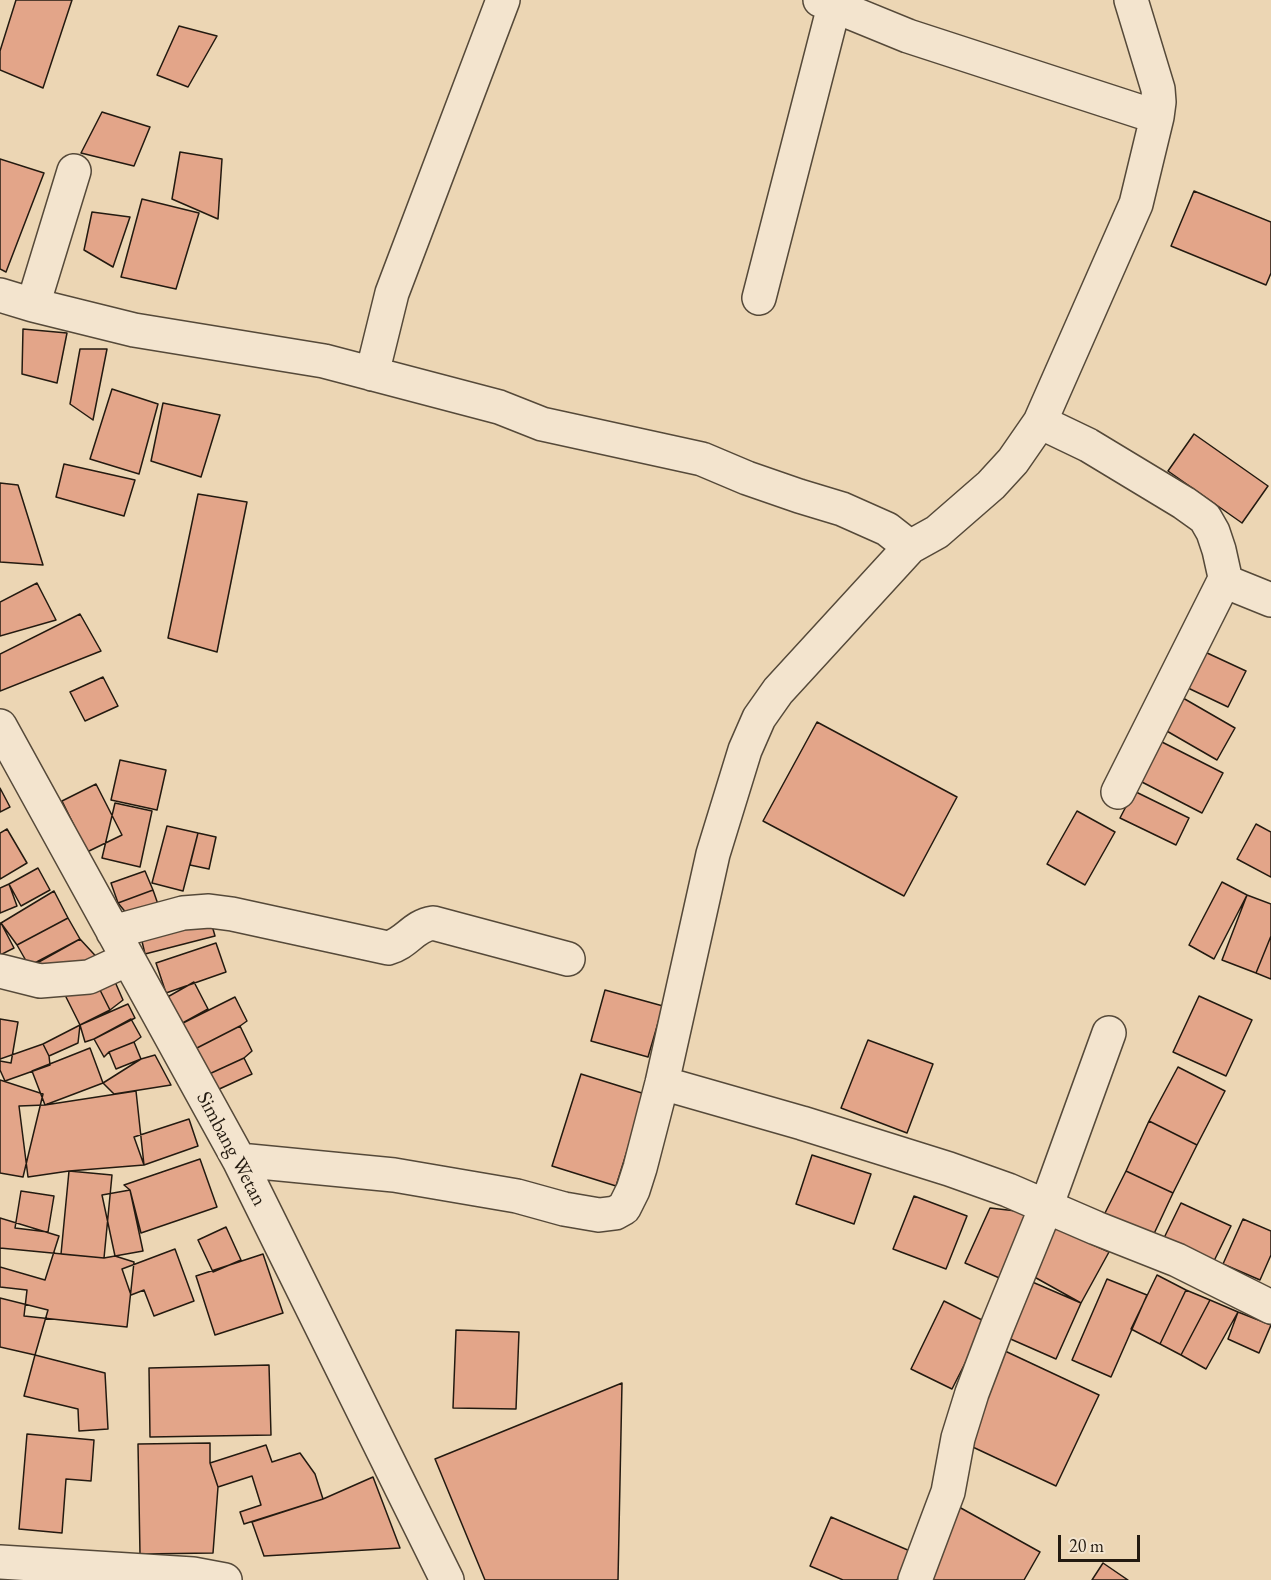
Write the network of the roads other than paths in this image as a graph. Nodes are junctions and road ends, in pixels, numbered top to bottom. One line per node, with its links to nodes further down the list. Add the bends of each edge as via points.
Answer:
1 (503, 0): 9 (street, via 392,293)
2 (1131, 0): 4 (street, via 1158,89)
3 (827, 3): 4 (street, via 908,36); 7 (street)
4 (1157, 117): 10 (street, via 1136,204)
5 (74, 171): 8 (street)
6 (0, 295): 8 (street)
7 (759, 298)
8 (33, 305): 9 (street, via 134,330 324,361)
9 (372, 374): 11 (street, via 499,407 542,424 702,459 887,528)
10 (1040, 422): 11 (street, via 991,485 937,532); 12 (street, via 1088,445 1205,518 1219,550)
11 (910, 547): 20 (street, via 778,691 744,750 713,854)
12 (1224, 581): 13 (street); 15 (street)
13 (1271, 600)
14 (0, 726): 16 (street, Simbang Wetan)
15 (1118, 792)
16 (121, 945): 17 (street, via 183,913 209,911 388,948 417,928 433,923); 18 (street, via 89,976 40,981); 21 (street, Simbang Wetan)
17 (568, 959)
18 (0, 971)
19 (1109, 1033): 22 (street)
20 (662, 1083): 21 (street, via 633,1190 624,1208 615,1213 599,1215 564,1209 517,1196 394,1175); 22 (street, via 949,1169)
21 (239, 1160): 25 (street, Simbang Wetan)
22 (1046, 1207): 23 (street, via 1177,1260); 27 (street, via 972,1393 958,1438 948,1492)
23 (1271, 1307)
24 (0, 1562): 26 (street, via 193,1574)
25 (436, 1576)
26 (225, 1580)
27 (915, 1580)

